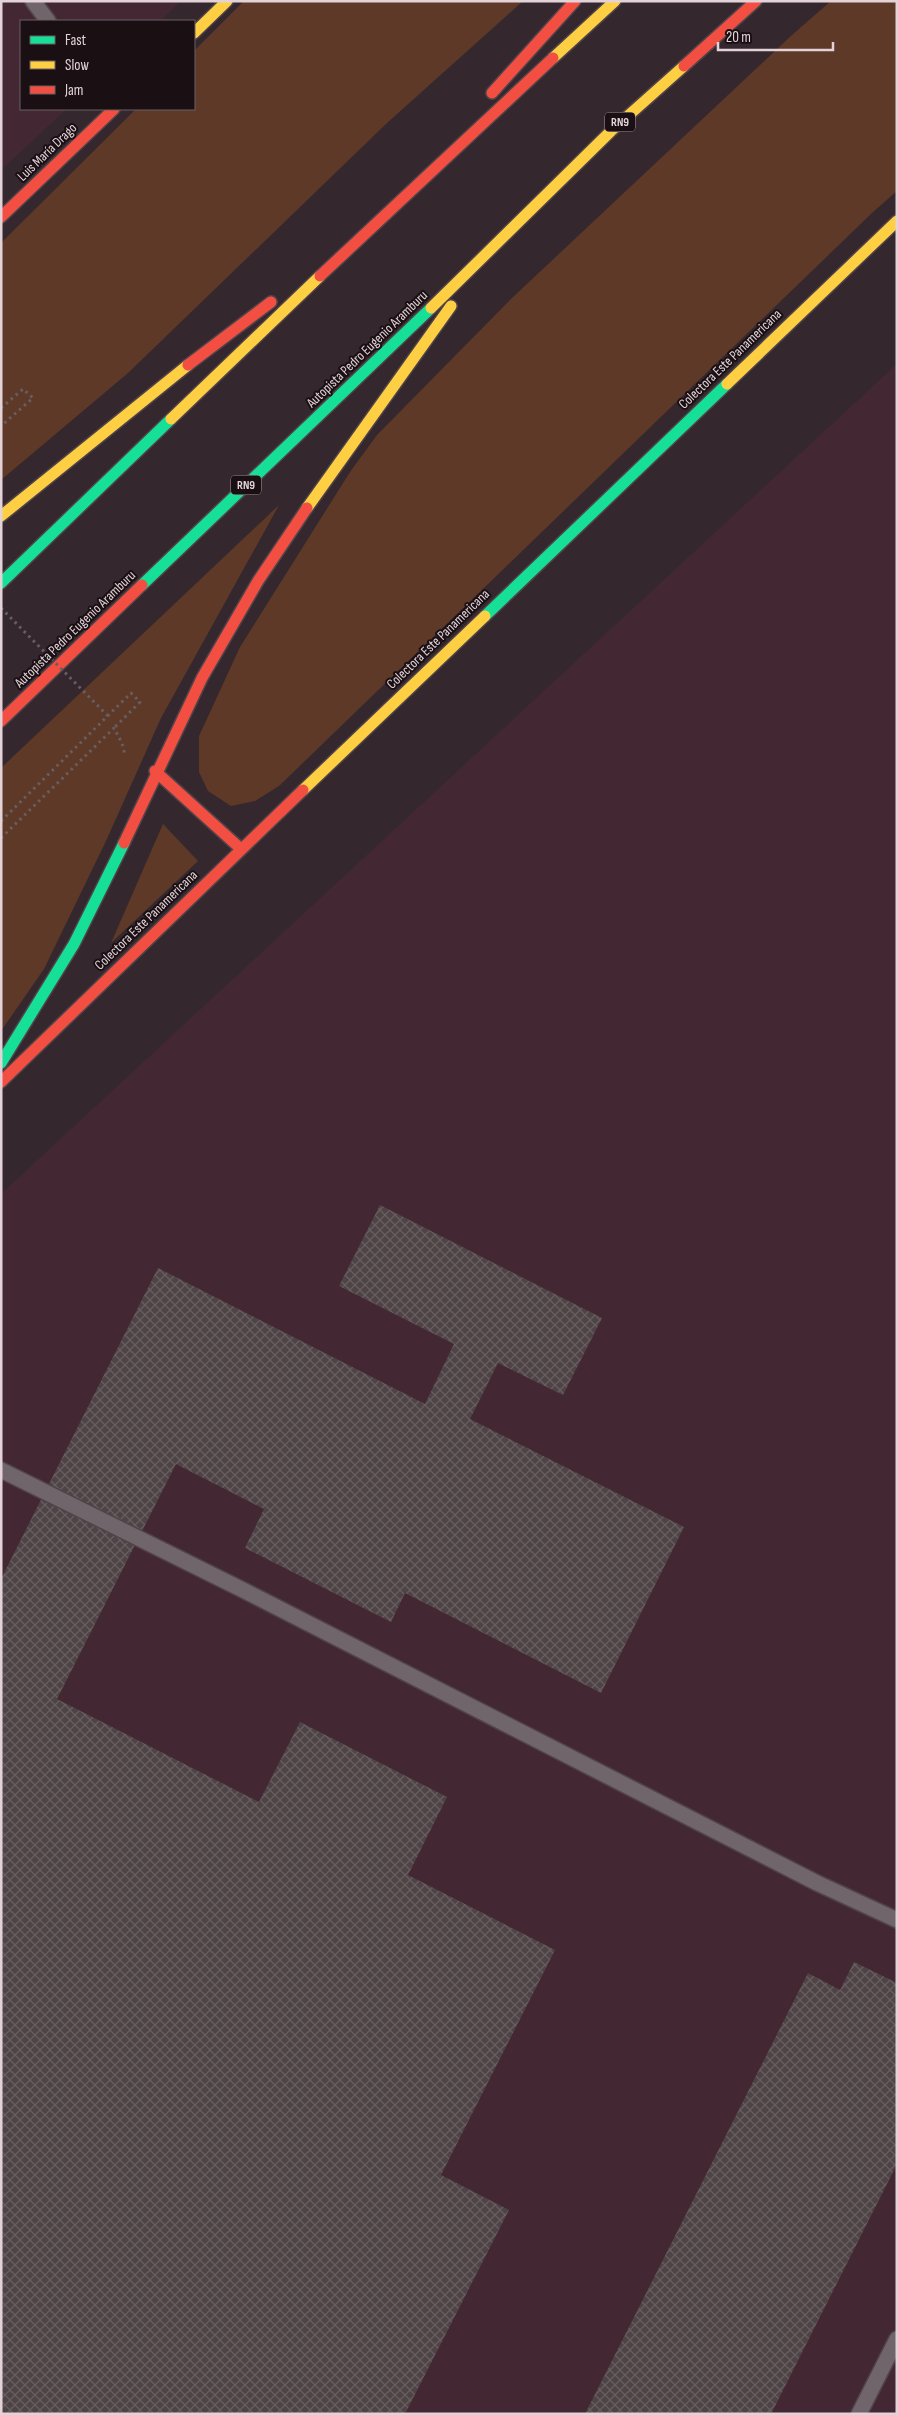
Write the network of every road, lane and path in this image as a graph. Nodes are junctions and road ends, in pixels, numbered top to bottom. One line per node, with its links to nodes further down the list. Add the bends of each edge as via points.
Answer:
1 (33, 1): 6 (lane)
2 (227, 1): 7 (main road)
3 (575, 1): 8 (main road)
4 (614, 1): 13 (main road)
5 (756, 1): 14 (main road, Autopista Pedro Eugenio Aramburu / RN9, via 611,131)
6 (47, 20)
7 (195, 32)
8 (482, 104)
9 (113, 110): 11 (main road, Luis María Drago)
10 (455, 133): 13 (main road)
11 (1, 217)
12 (897, 221): 27 (main road, Colectora Este Panamericana)
13 (368, 229): 17 (main road, via 180,371); 18 (main road)
14 (491, 250): 21 (main road, Autopista Pedro Eugenio Aramburu / RN9); 24 (main road, via 284,538 202,677)
15 (1, 408): 16 (path, via 23,389 33,398)
16 (1, 426)
17 (1, 516)
18 (1, 583)
19 (1, 608): 20 (path, bridge)
20 (108, 716): 22 (path, via 131,693 140,702); 25 (path)
21 (1, 721)
22 (114, 728): 23 (path); 26 (path)
23 (127, 762)
24 (155, 771): 27 (main road); 28 (main road, via 96,902 54,983)
25 (1, 821)
26 (1, 838)
27 (241, 849): 29 (main road, Colectora Este Panamericana)
28 (1, 1064)
29 (1, 1082)
30 (1, 1470): 31 (lane)
31 (897, 1920)
32 (897, 2339): 33 (lane)
33 (860, 2414)

